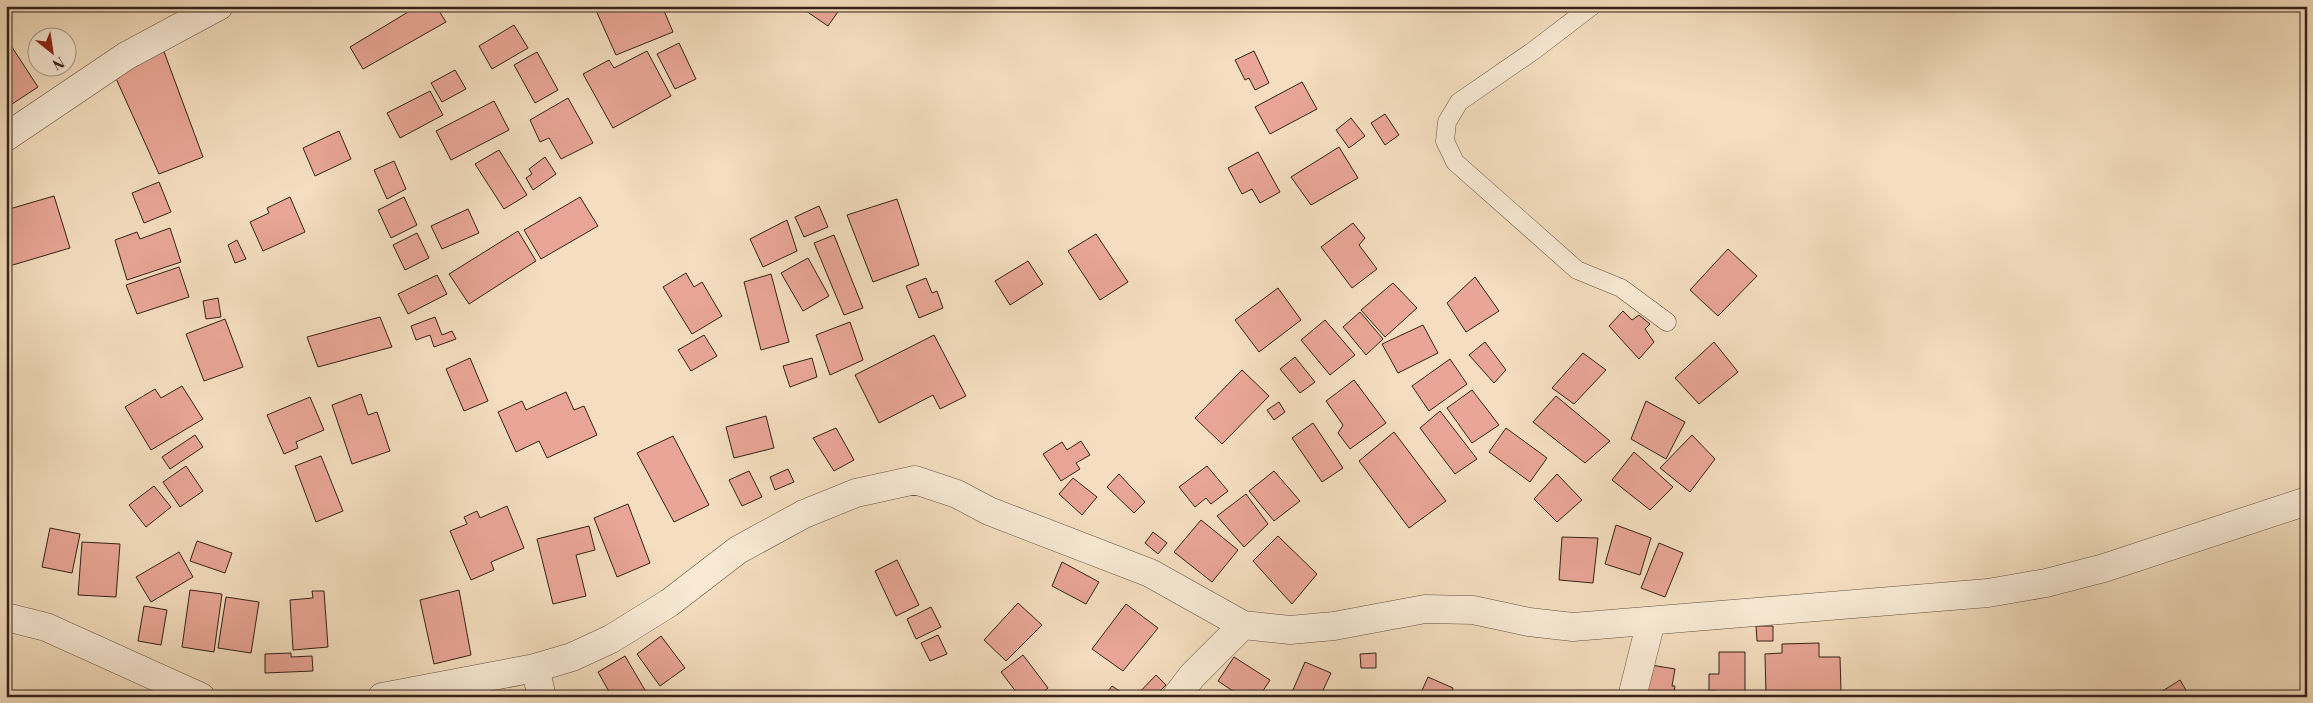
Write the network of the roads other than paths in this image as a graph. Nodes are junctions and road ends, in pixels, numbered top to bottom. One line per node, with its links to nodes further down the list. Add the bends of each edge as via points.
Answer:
1 (219, 6): 3 (street, via 126,56)
2 (1592, 6): 4 (lane, via 1459,102 1446,122 1444,141 1455,162 1578,270 1621,288)
3 (6, 137)
4 (1667, 322)
5 (2307, 501): 7 (street, via 2104,568 2046,583 1988,592)
6 (6, 617): 10 (street, via 46,627)
7 (1651, 621): 8 (street, via 1573,627 1473,610 1425,608 1334,626 1290,630); 14 (street)
8 (1243, 625): 9 (street, via 1150,573 915,480 856,493 804,514 738,550 669,603 611,638 572,657); 13 (street, via 1192,676)
9 (535, 668): 11 (street); 12 (street)
10 (201, 697)
11 (382, 697)
12 (542, 697)
13 (1176, 697)
14 (1632, 697)

